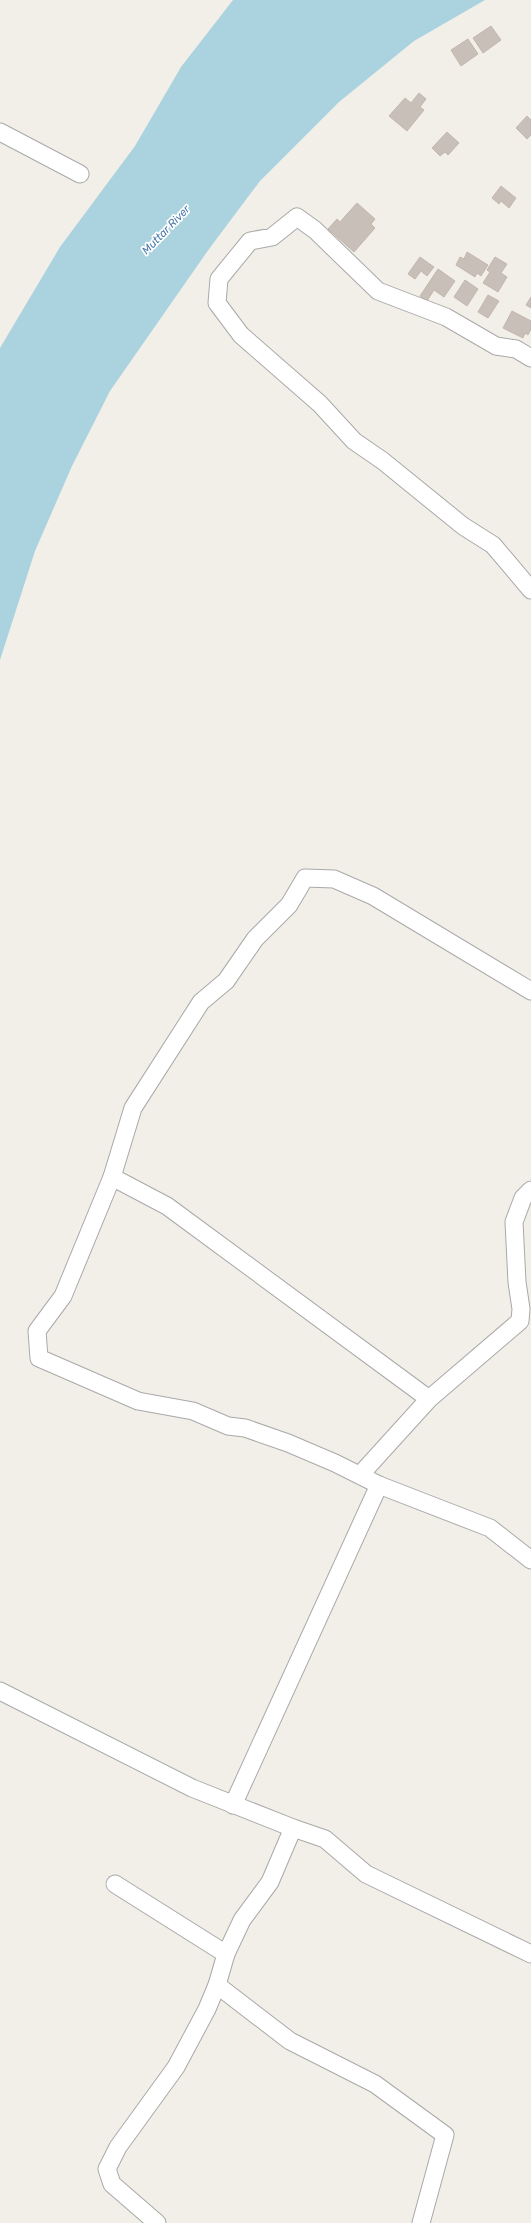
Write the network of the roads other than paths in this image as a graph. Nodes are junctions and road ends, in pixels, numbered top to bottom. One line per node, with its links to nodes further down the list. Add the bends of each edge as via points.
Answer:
1 (0, 132): 2 (street)
2 (80, 174)
3 (531, 358): 4 (street, via 516,349 496,346 446,317 378,291 315,230 297,217 272,237 250,241 218,279 217,303 241,335 320,404 354,441 383,461 463,526 493,545)
4 (531, 590)
5 (531, 991): 6 (street, via 373,896 334,879 305,878 289,905 256,939 226,981 201,1002 133,1108)
6 (112, 1176): 8 (street, via 167,1206); 9 (street, via 63,1296 37,1331 39,1358 138,1401 193,1411 228,1426 245,1428 288,1443)
7 (531, 1190): 8 (street, via 523,1198 514,1222 520,1321)
8 (429, 1400): 9 (street)
9 (360, 1475): 10 (street)
10 (379, 1484): 11 (street, via 490,1528); 13 (street)
11 (531, 1560)
12 (0, 1691): 13 (street, via 192,1788)
13 (233, 1805): 14 (street)
14 (293, 1828): 16 (street, via 270,1882 242,1920); 17 (street, via 324,1839 366,1874)
15 (115, 1884): 16 (street)
16 (226, 1954): 18 (street)
17 (531, 1954)
18 (217, 1985): 19 (street, via 176,2067 118,2146 108,2170 112,2184); 20 (street, via 290,2040 375,2084 445,2135)
19 (157, 2223)
20 (421, 2223)

